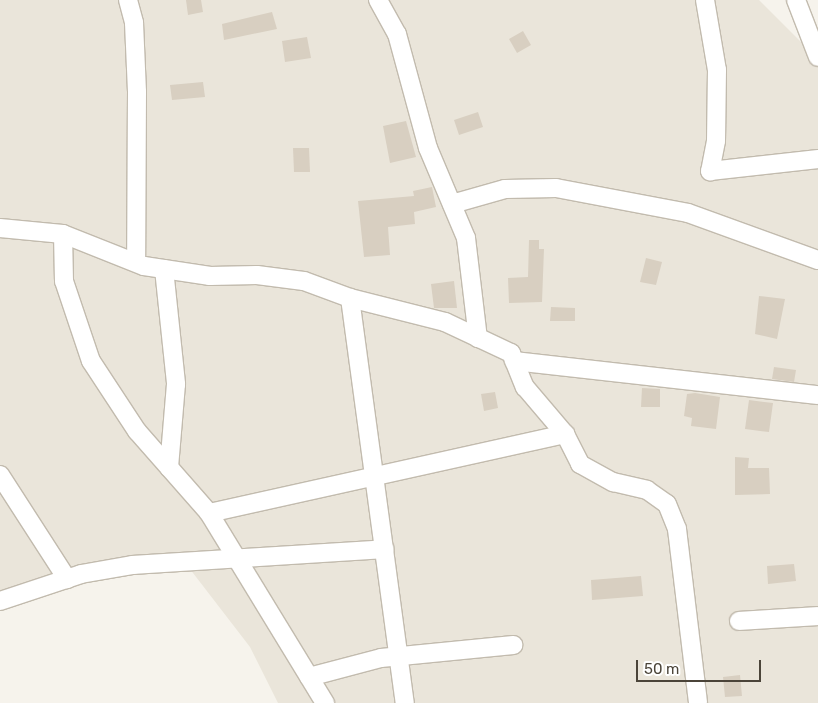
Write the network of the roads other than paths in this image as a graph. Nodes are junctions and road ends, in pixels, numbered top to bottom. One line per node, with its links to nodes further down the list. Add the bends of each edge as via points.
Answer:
1 (128, 0): 11 (street, via 134,23 137,92)
2 (378, 0): 7 (street, via 397,34 428,148)
3 (705, 0): 6 (street, via 717,70 716,142 710,170)
4 (796, 0): 5 (street)
5 (818, 57)
6 (818, 159)
7 (452, 204): 10 (street, via 505,189 556,188 688,213); 14 (street, via 466,238)
8 (0, 228): 9 (street)
9 (63, 234): 11 (street); 18 (street, via 64,281 91,361 138,431)
10 (818, 260)
11 (136, 262): 12 (street)
12 (164, 269): 13 (street, via 210,276 257,275 304,281); 18 (street, via 176,384)
13 (350, 298): 14 (street, via 445,322); 20 (street)
14 (478, 338): 15 (street, via 511,354)
15 (514, 361): 16 (street); 17 (street, via 525,387)
16 (818, 395)
17 (566, 434): 20 (street); 33 (street, via 580,464 613,482 647,490 667,504 677,529)
18 (169, 468): 21 (street)
19 (0, 474): 24 (street)
20 (374, 474): 21 (street); 22 (street)
21 (209, 513): 23 (street)
22 (384, 549): 23 (street); 29 (street)
23 (237, 558): 24 (street, via 133,564); 30 (street)
24 (67, 579): 25 (street)
25 (0, 601)
26 (818, 616): 27 (street)
27 (739, 621)
28 (513, 645): 29 (street)
29 (399, 656): 30 (street); 32 (street)
30 (310, 677): 31 (street)
31 (325, 703)
32 (405, 703)
33 (698, 703)

